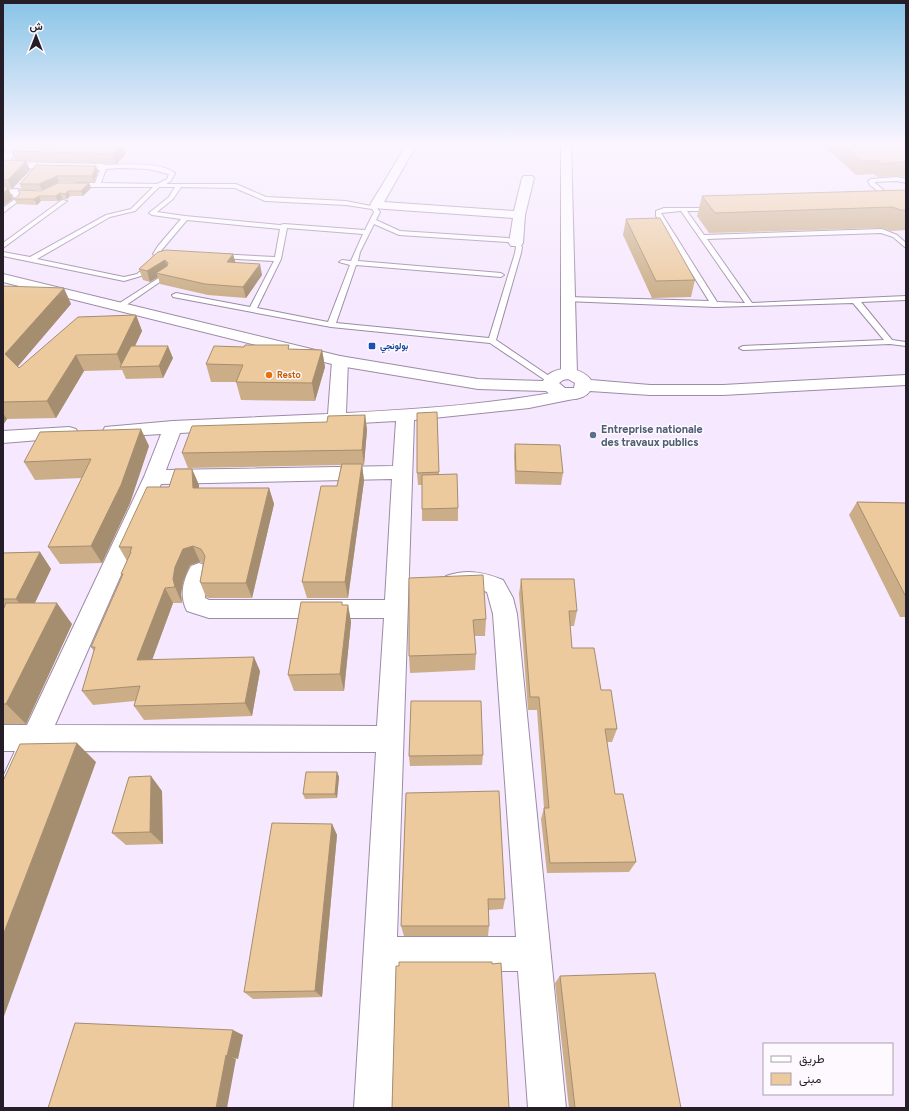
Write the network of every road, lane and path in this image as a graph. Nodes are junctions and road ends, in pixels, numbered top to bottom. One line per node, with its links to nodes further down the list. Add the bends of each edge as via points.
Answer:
1 (16, 196): 14 (lane, via 18,200)
2 (147, 196): 27 (lane, via 133,210 108,216)
3 (172, 196): 16 (lane, via 152,213)
4 (258, 196): 11 (lane, via 265,199 346,203)
5 (381, 196): 15 (street, via 376,205)
6 (523, 196): 15 (street)
7 (567, 196): 35 (street)
8 (886, 196): 10 (lane, via 896,204)
9 (64, 201): 22 (lane)
10 (888, 204)
11 (374, 208): 15 (lane); 17 (lane, via 377,212)
12 (723, 209): 13 (lane)
13 (683, 210): 20 (lane); 37 (lane, via 658,212)
14 (3, 211)
15 (518, 215): 21 (street, via 520,221)
16 (186, 218): 18 (lane); 27 (lane, via 156,254 176,254 154,262 132,278 114,278)
17 (372, 221): 19 (lane); 21 (lane, via 399,233 508,240)
18 (284, 226): 19 (lane); 26 (lane)
19 (367, 232): 29 (lane)
20 (704, 237): 23 (lane, via 882,231 895,236); 38 (lane)
21 (516, 243): 42 (lane, via 519,247 518,253)
22 (3, 246)
23 (906, 246)
24 (3, 254): 27 (lane)
25 (207, 256): 26 (lane)
26 (278, 259): 40 (lane)
27 (30, 260)
28 (342, 262): 29 (lane)
29 (354, 262): 31 (lane); 41 (lane)
30 (168, 274): 39 (lane)
31 (502, 275)
32 (3, 278): 39 (street)
33 (176, 295): 40 (lane)
34 (906, 298): 36 (lane)
35 (568, 300): 37 (lane); 48 (street, via 569,374 560,375)
36 (855, 300): 38 (lane); 43 (lane)
37 (715, 305): 38 (lane)
38 (750, 305)
39 (119, 306): 46 (street)
40 (252, 310): 41 (lane)
41 (331, 325): 42 (lane)
42 (492, 341): 48 (lane)
43 (890, 342): 44 (lane); 45 (lane)
44 (906, 344)
45 (743, 348)
46 (340, 361): 48 (street, via 376,375 434,389 515,398); 50 (street)
47 (906, 380): 48 (street, via 723,390)
48 (564, 387): 49 (street, via 529,403)
49 (405, 414): 50 (street); 53 (street)
50 (337, 418): 51 (street)
51 (173, 427): 52 (street); 54 (street)
52 (3, 437)
53 (402, 472): 54 (street); 56 (street)
54 (154, 477): 58 (street)
55 (198, 572): 56 (street, via 193,595 194,604 209,609)
56 (410, 589): 59 (street); 62 (street, via 482,581 495,586 501,598 505,614)
57 (3, 738): 58 (street)
58 (35, 738): 59 (street); 60 (street)
59 (390, 739): 61 (street)
60 (3, 810)
61 (380, 954): 62 (street); 63 (street)
62 (534, 954): 64 (street)
63 (373, 1108)
64 (547, 1108)

